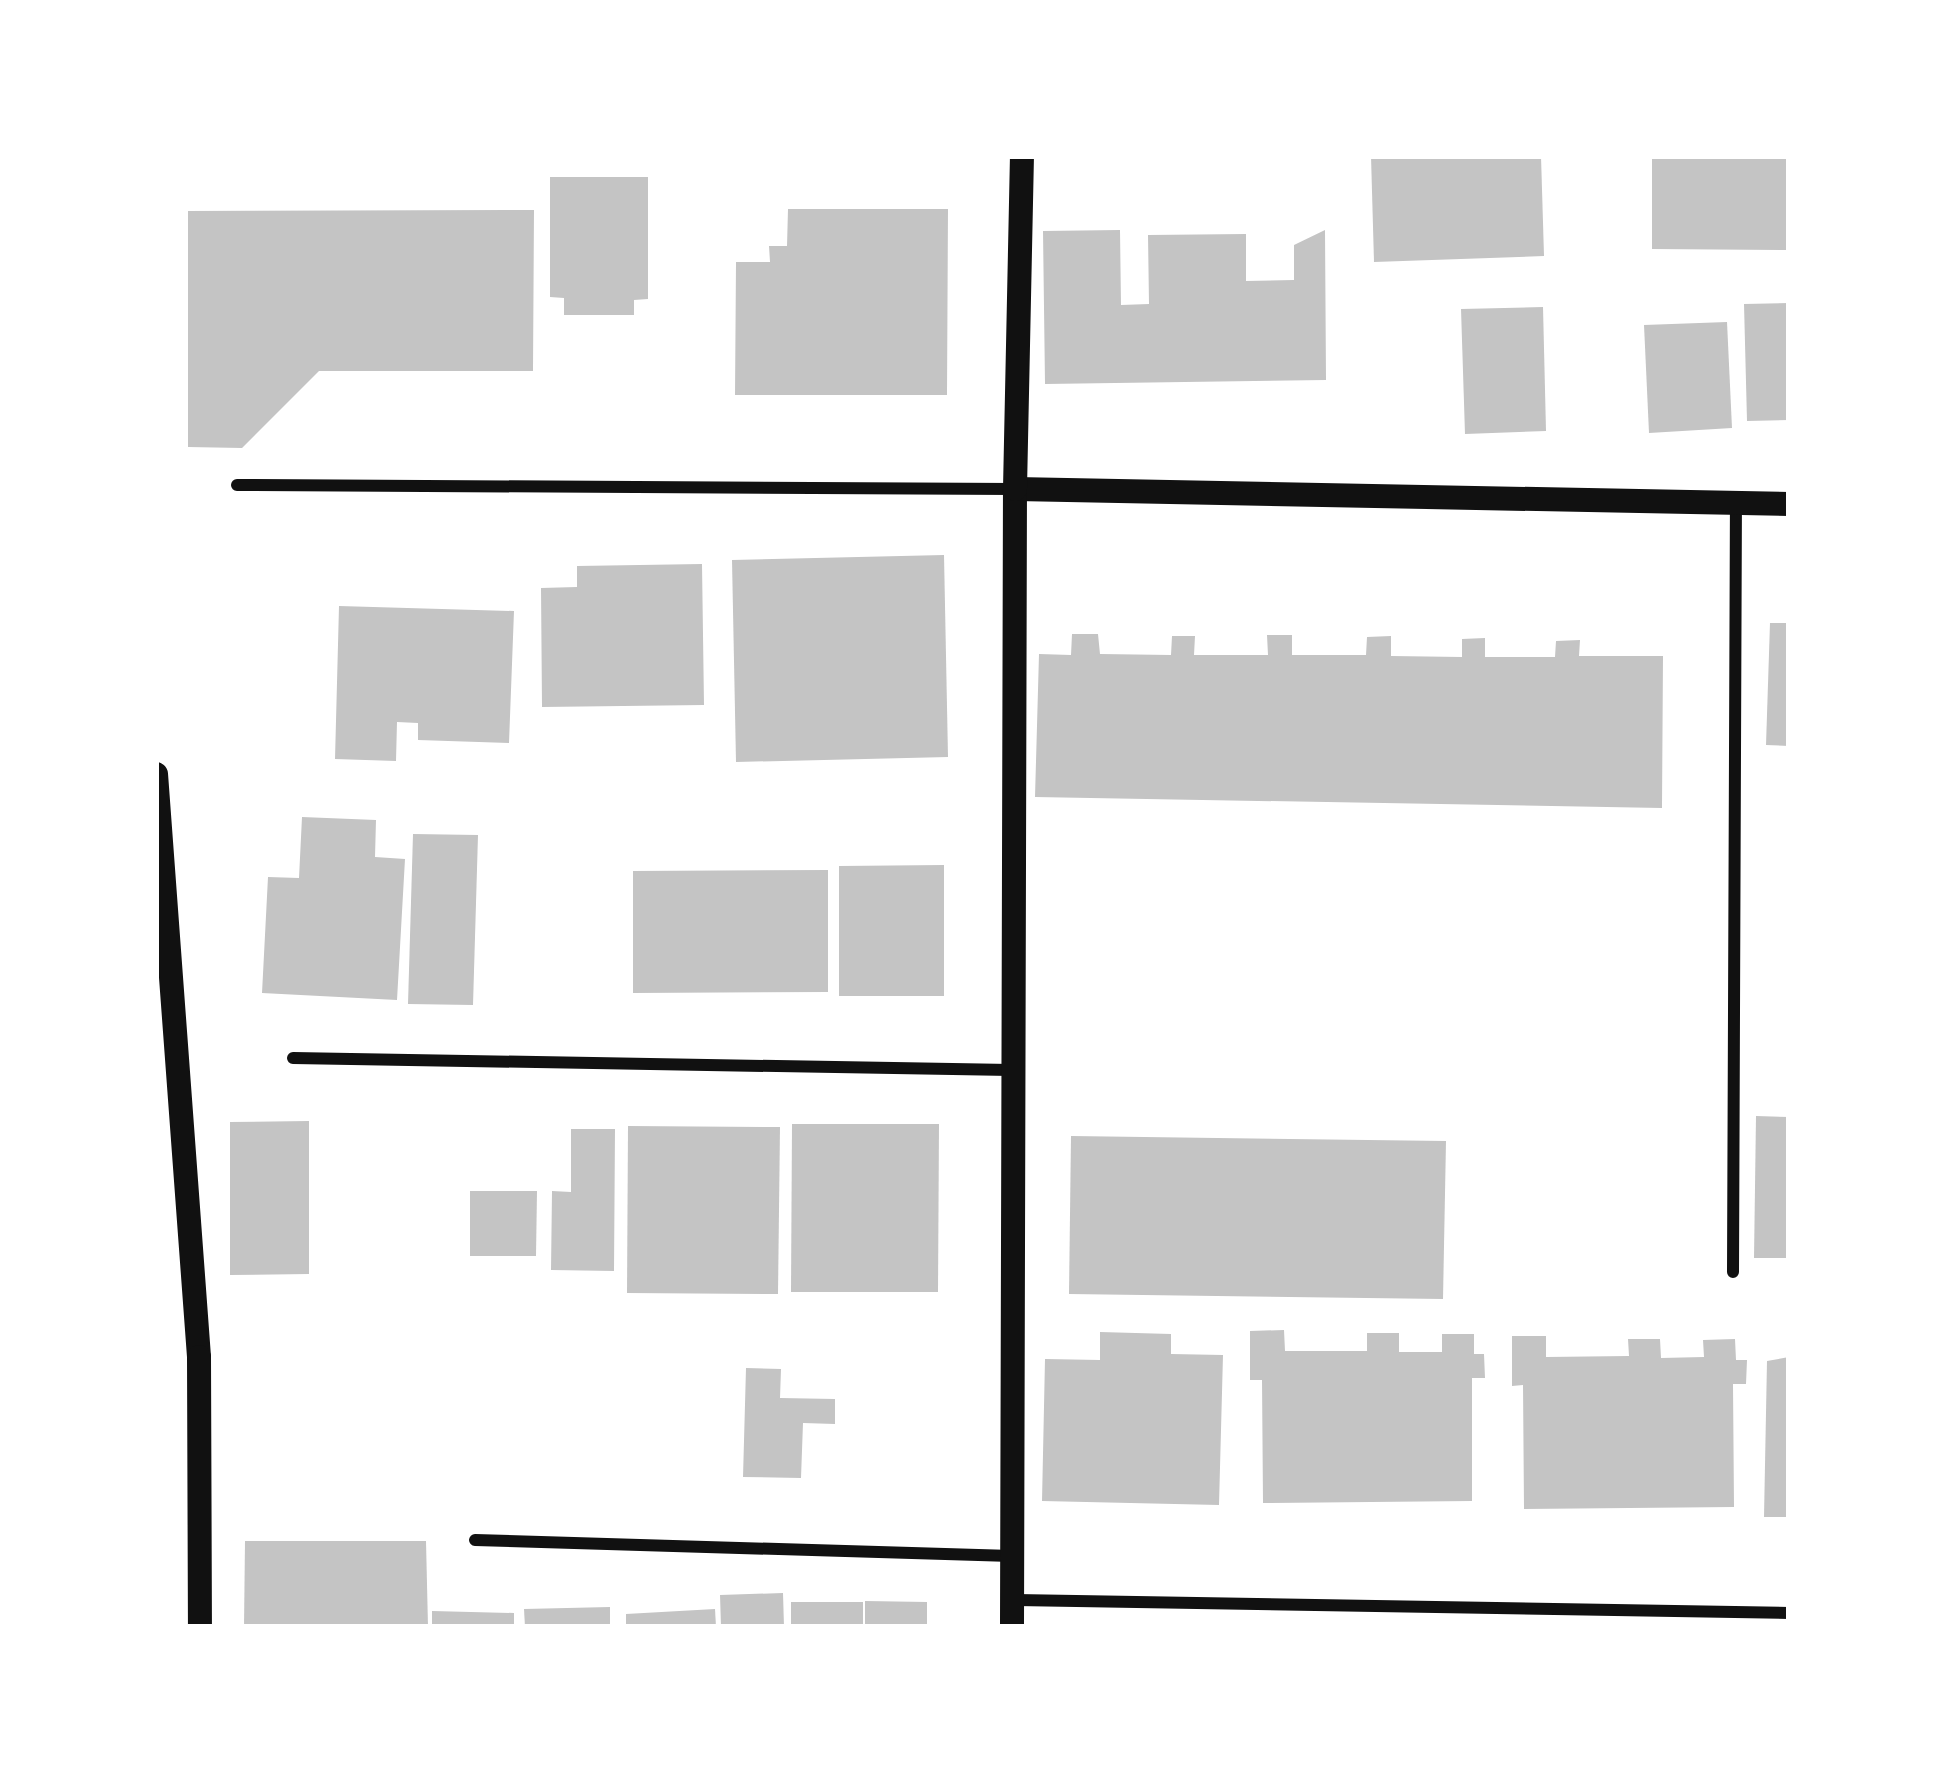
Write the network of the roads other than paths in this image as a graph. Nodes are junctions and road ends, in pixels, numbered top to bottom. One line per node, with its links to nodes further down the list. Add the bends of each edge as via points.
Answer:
1 (1022, 156): 3 (main road)
2 (237, 485): 3 (street)
3 (1015, 489): 4 (main road); 8 (main road)
4 (1736, 503): 5 (main road); 9 (street)
5 (1789, 504)
6 (156, 774): 14 (main road, via 199,1357)
7 (293, 1058): 8 (street)
8 (1012, 1070): 11 (main road)
9 (1732, 1272)
10 (476, 1540): 11 (street)
11 (1012, 1556): 12 (main road)
12 (1011, 1600): 13 (street); 15 (main road)
13 (1789, 1613)
14 (200, 1627)
15 (1012, 1627)

